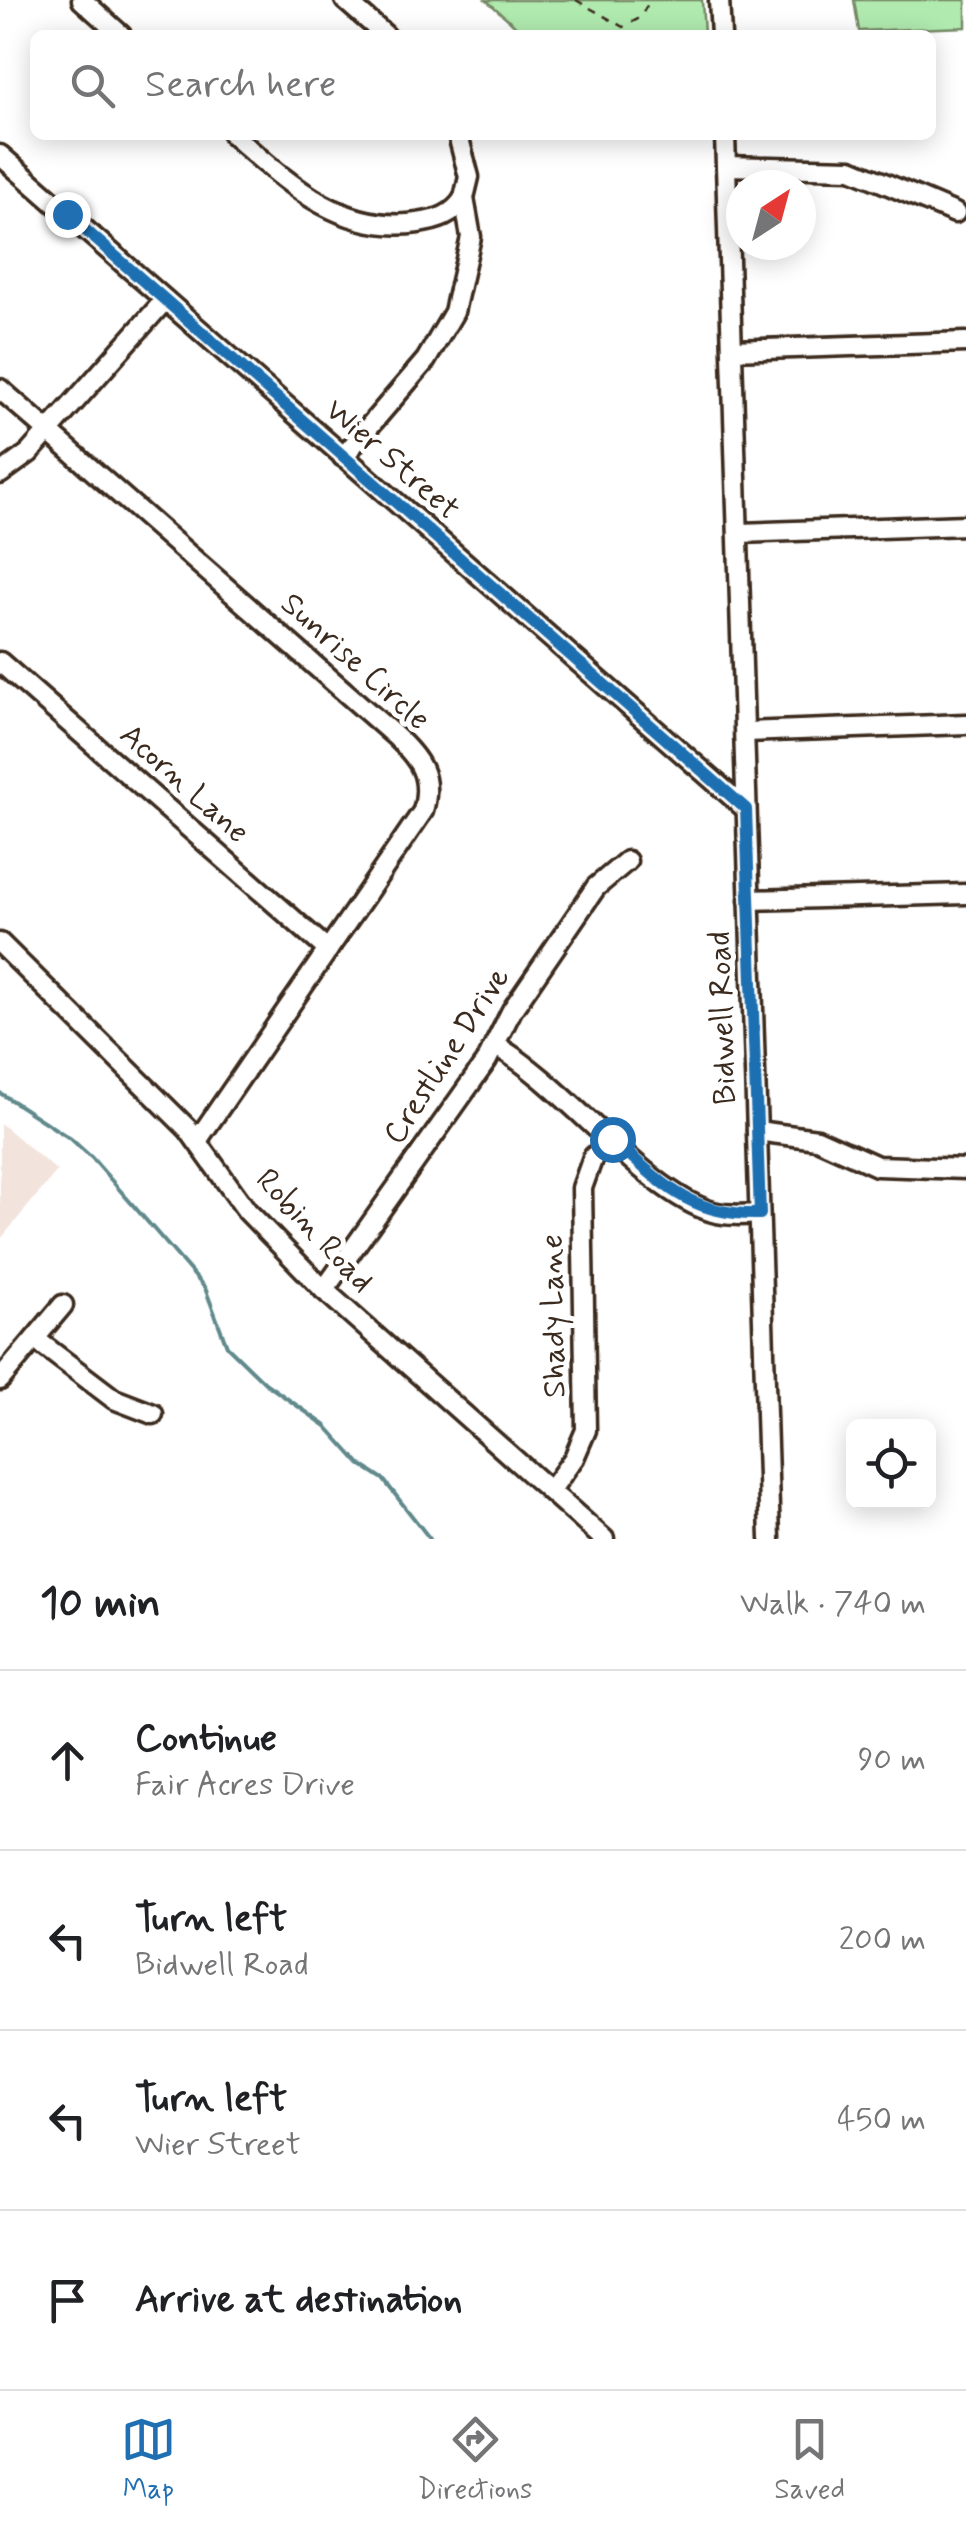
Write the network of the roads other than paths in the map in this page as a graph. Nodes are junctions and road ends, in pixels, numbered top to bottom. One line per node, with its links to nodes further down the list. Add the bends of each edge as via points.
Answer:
1 (82, 0): 4 (street)
2 (345, 0): 5 (street)
3 (719, 0): 6 (street)
4 (115, 30)
5 (379, 30)
6 (720, 30)
7 (239, 140): 12 (street, via 295,189 352,218 416,224 449,215)
8 (459, 140): 12 (street, via 469,177)
9 (724, 140): 11 (street, Bidwell Road)
10 (0, 155): 14 (street, Wier Street)
11 (726, 166): 13 (street, via 851,168); 16 (street, Bidwell Road)
12 (464, 198): 19 (street, via 470,252 454,312 426,360)
13 (955, 213)
14 (165, 300): 18 (street); 19 (street, Wier Street)
15 (966, 342): 16 (street)
16 (733, 350): 22 (street, Bidwell Road)
17 (0, 389): 18 (street, Sunrise Circle)
18 (49, 432): 20 (street); 31 (street, Sunrise Circle, via 421,763 428,784 423,810)
19 (343, 457): 26 (street, Wier Street)
20 (0, 474)
21 (966, 525): 22 (street)
22 (740, 533): 25 (street, Bidwell Road)
23 (0, 662): 31 (street, Acorn Lane)
24 (966, 724): 25 (street)
25 (745, 732): 26 (street, Bidwell Road)
26 (746, 809): 29 (street, Bidwell Road)
27 (627, 861): 32 (street, Crestline Drive, via 596,887 512,1010)
28 (966, 894): 29 (street)
29 (749, 900): 33 (street, Bidwell Road)
30 (0, 943): 35 (street, Robin Road)
31 (328, 950): 35 (street, Sunrise Circle)
32 (496, 1046): 34 (street); 38 (street, Crestline Drive)
33 (757, 1131): 36 (street, via 816,1140 877,1166); 37 (street, Bidwell Road)
34 (612, 1139): 37 (street, via 684,1199 724,1214); 43 (street, Shady Lane, via 593,1157 582,1188 586,1430)
35 (197, 1142): 38 (street, Robin Road, via 247,1212)
36 (966, 1169)
37 (760, 1214): 45 (street, Bidwell Road)
38 (324, 1290): 43 (street, Robin Road)
39 (64, 1305): 40 (street)
40 (36, 1339): 41 (street); 42 (street, via 114,1400)
41 (0, 1380)
42 (153, 1414)
43 (550, 1491): 44 (street, Robin Road)
44 (604, 1539)
45 (770, 1539)

